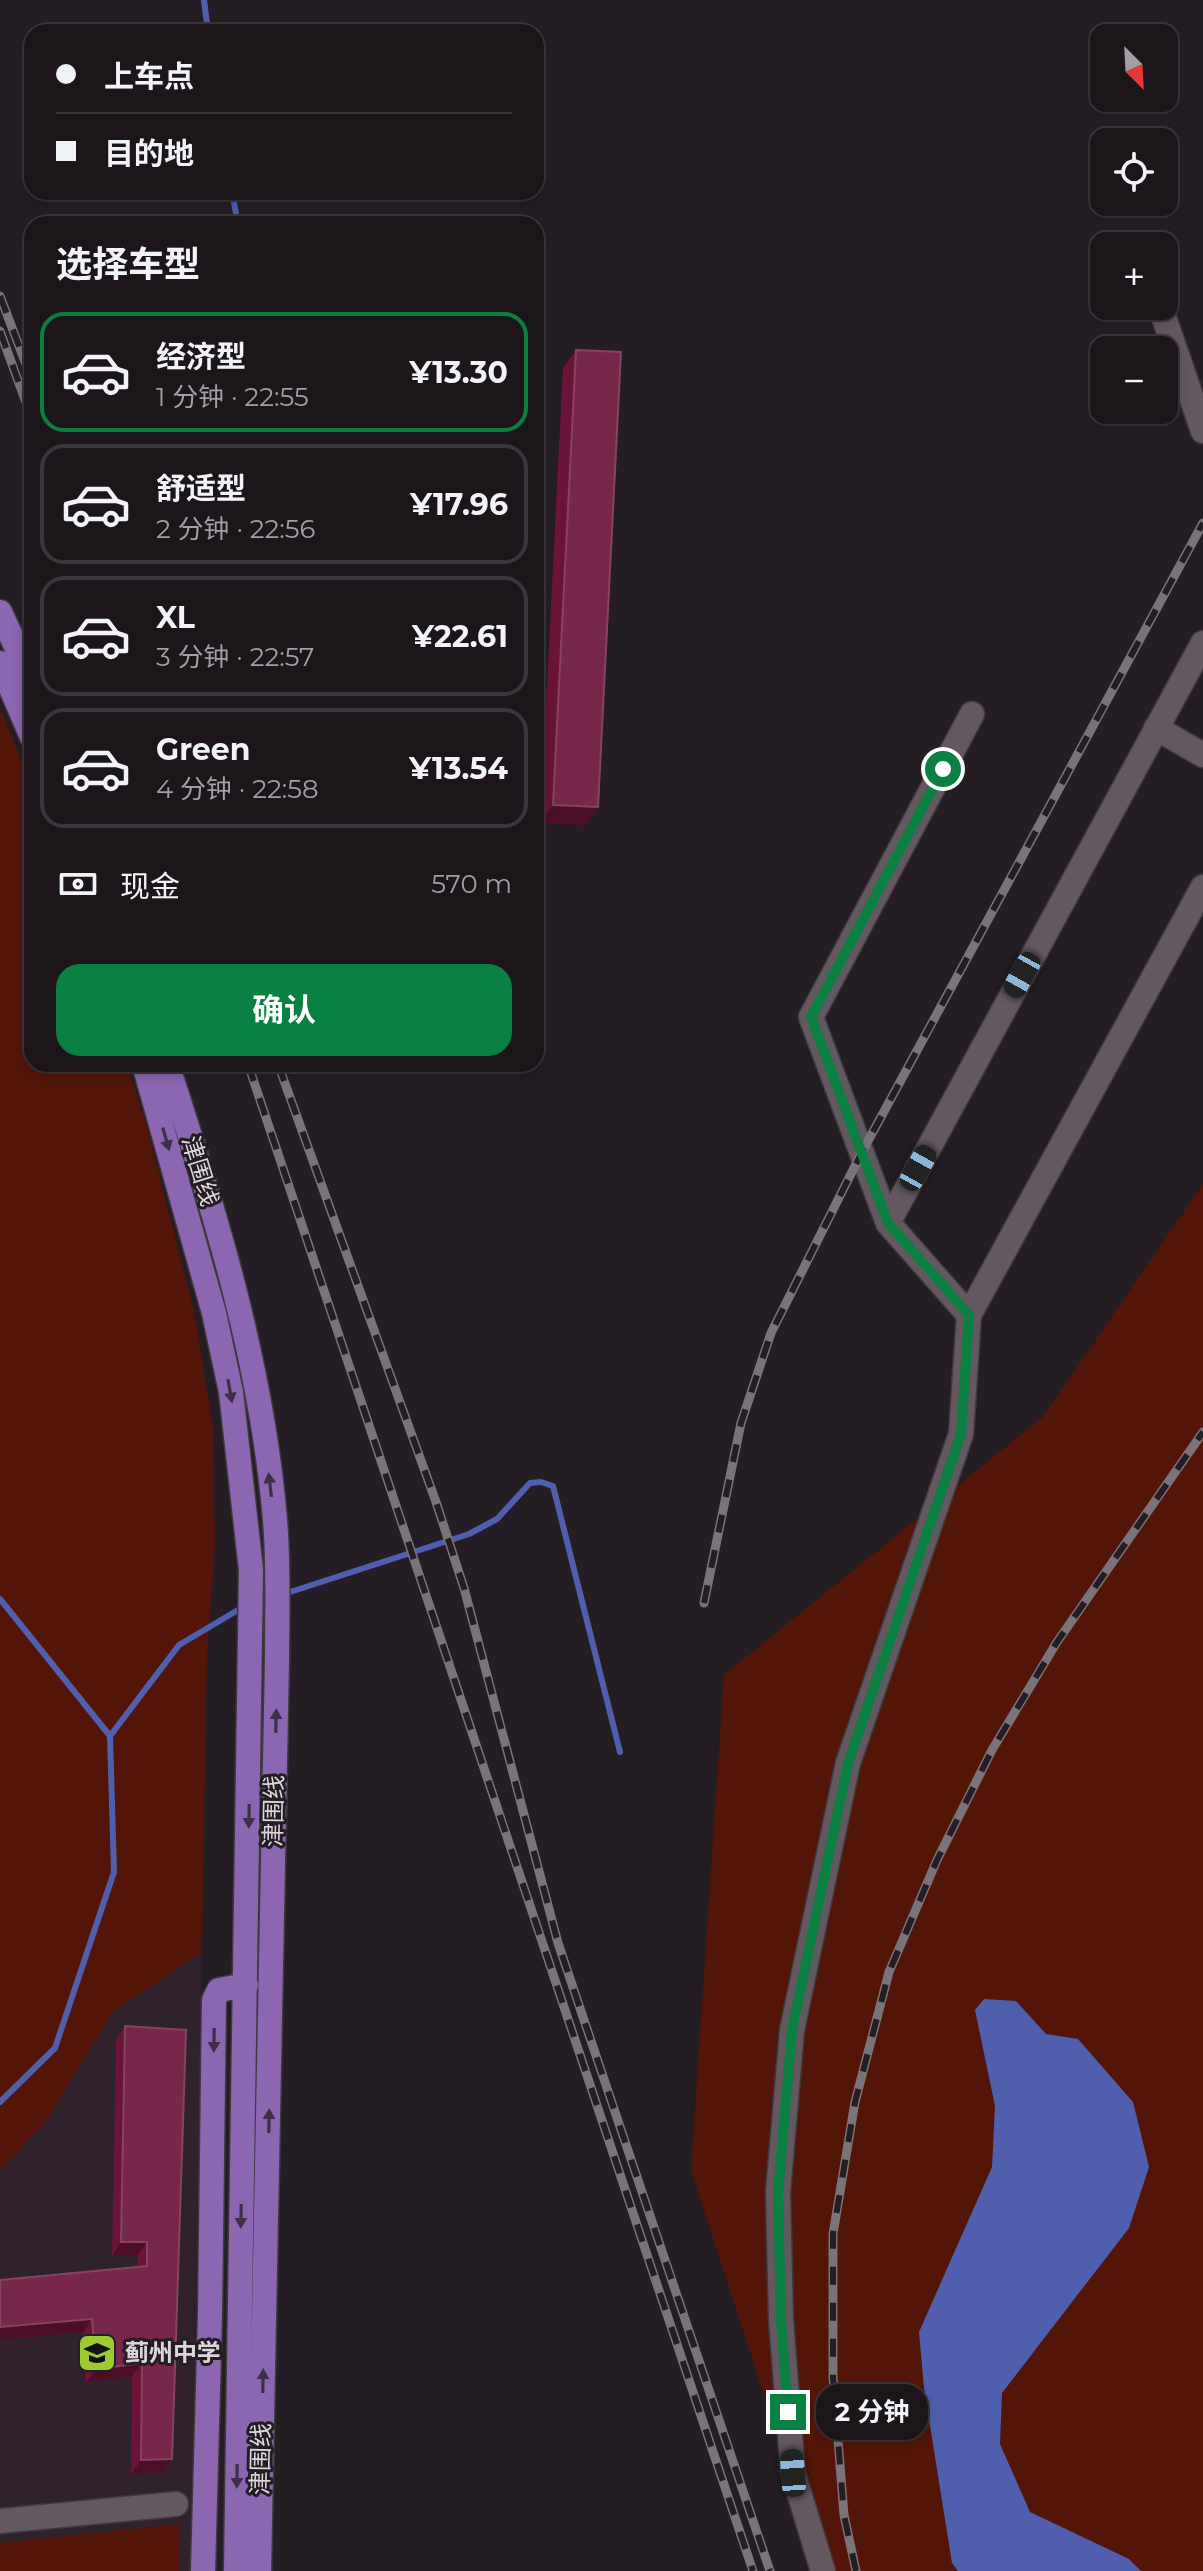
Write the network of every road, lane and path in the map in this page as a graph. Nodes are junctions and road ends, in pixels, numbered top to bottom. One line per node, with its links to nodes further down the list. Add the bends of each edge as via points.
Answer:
1 (1165, 320): 2 (street)
2 (1203, 431)
3 (0, 612): 6 (main road)
4 (1203, 643): 9 (street)
5 (0, 663): 8 (main road)
6 (24, 664)
7 (972, 714): 14 (street, via 811,1017)
8 (24, 718)
9 (1156, 728): 10 (street); 14 (street)
10 (1203, 755)
11 (1203, 887): 15 (street)
12 (146, 1072): 16 (main road, 津围线, one-way to 16, via 231,1392 251,1570)
13 (169, 1072): 21 (main road, 津围线, one-way to 13, via 275,1519 247,1346)
14 (888, 1223): 15 (street)
15 (969, 1315): 22 (street, via 961,1434 848,1763 792,2030 778,2192 781,2320 793,2473)
16 (246, 1985): 19 (main road, one-way to 19, via 219,1990 214,2000); 20 (main road, 津围线, one-way to 20)
17 (176, 2504): 18 (street)
18 (0, 2521)
19 (203, 2571)
20 (236, 2571)
21 (259, 2571)
22 (823, 2571)

